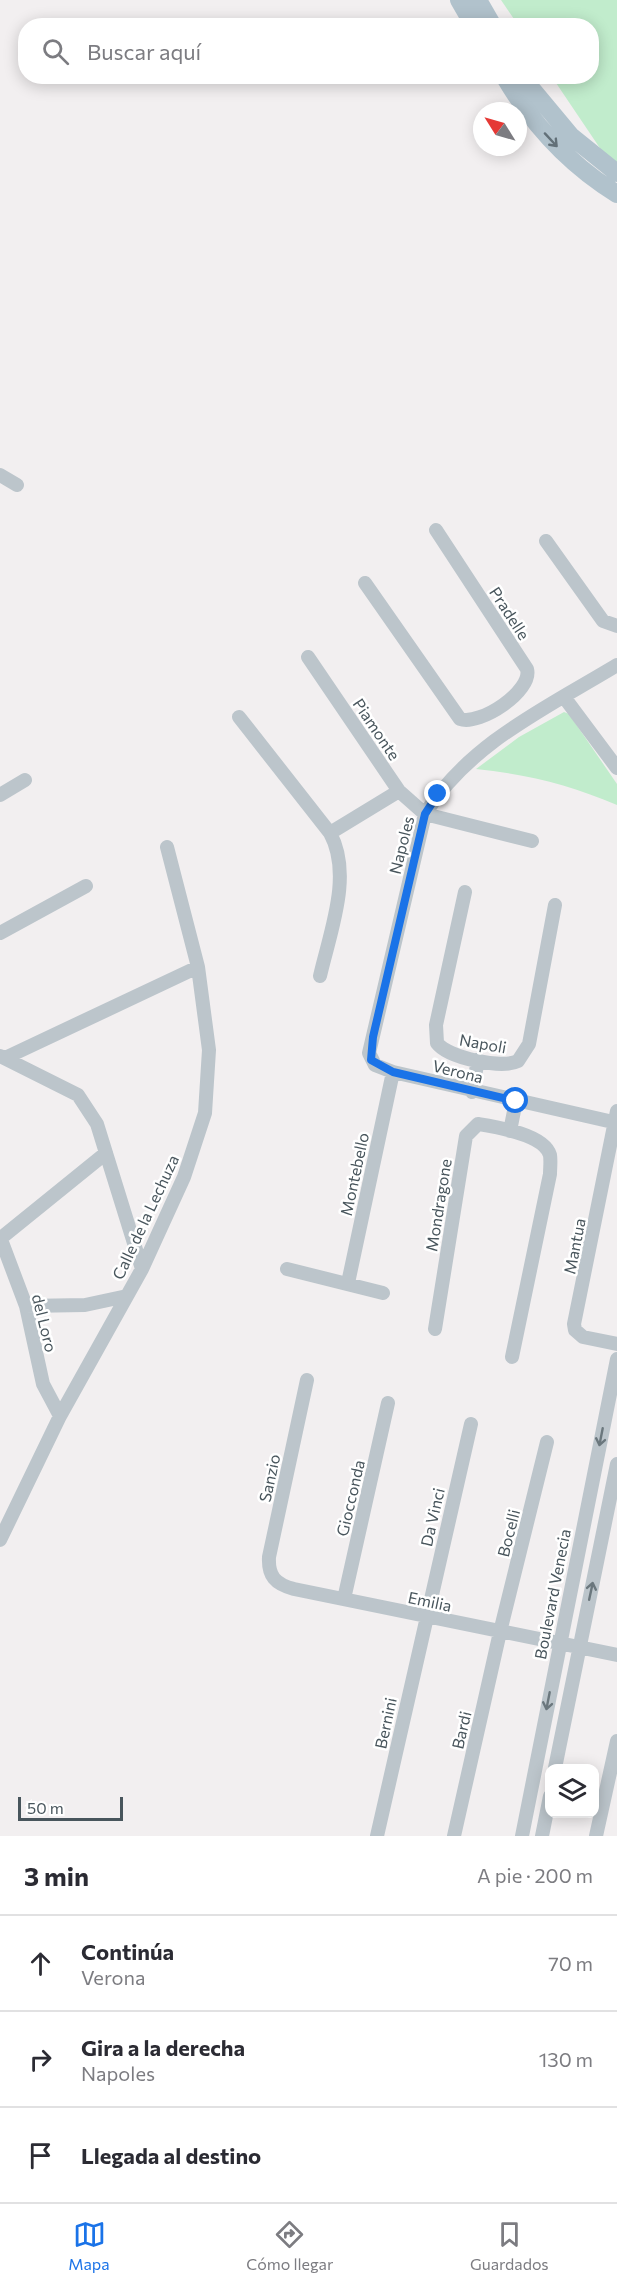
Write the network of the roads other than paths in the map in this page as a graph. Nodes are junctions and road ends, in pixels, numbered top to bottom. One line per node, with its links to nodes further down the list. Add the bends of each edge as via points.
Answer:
1 (459, 0): 3 (main road)
2 (478, 0): 4 (main road)
3 (469, 18)
4 (488, 18)
5 (515, 84): 8 (main road, one-way to 8, via 519,102 560,149)
6 (519, 84): 7 (main road, via 571,136)
7 (617, 173)
8 (617, 194)
9 (0, 475): 10 (street)
10 (17, 485)
11 (436, 530): 18 (street, Pradelle, via 527,669 526,684)
12 (546, 541): 14 (street, via 603,621)
13 (365, 583): 18 (street, Pradelle, via 460,719 472,720)
14 (617, 626)
15 (308, 657): 23 (street, Piamonte)
16 (617, 665): 17 (street, Napoles)
17 (564, 697): 20 (street, Napoles); 21 (street)
18 (498, 708): 20 (street)
19 (239, 717): 26 (street)
20 (511, 728): 25 (street, Napoles, via 465,765)
21 (617, 768)
22 (25, 780): 24 (street)
23 (399, 791): 25 (street, Piamonte); 26 (street)
24 (0, 795)
25 (425, 814): 27 (street); 35 (street, Napoles)
26 (330, 833): 34 (street, via 337,847 340,870)
27 (532, 841)
28 (167, 847): 33 (street, Calle de la Lechuza)
29 (86, 886): 32 (street)
30 (465, 892): 37 (street, Napoli, via 435,1035 437,1043 448,1053)
31 (555, 905): 37 (street, Napoli, via 525,1053 512,1065)
32 (0, 933)
33 (198, 967): 36 (street); 45 (street, Calle de la Lechuza, via 209,1050 205,1113 184,1177)
34 (320, 976)
35 (369, 1053): 38 (street, Verona, via 375,1065)
36 (2, 1057): 43 (street, via 78,1095 97,1124)
37 (478, 1060): 39 (street)
38 (393, 1072): 39 (street, Verona); 47 (street, Montebello)
39 (472, 1092): 40 (street, Verona)
40 (516, 1101): 41 (street, Verona); 42 (street)
41 (616, 1119): 52 (street, Mantua, via 574,1324 579,1335)
42 (510, 1131): 51 (street, Mondragone, via 477,1124 466,1136); 53 (street, via 542,1143 550,1155)
43 (106, 1153): 44 (street); 45 (street)
44 (0, 1238): 50 (street, del Loro)
45 (142, 1269): 49 (street, Calle de la Lechuza)
46 (287, 1269): 47 (street)
47 (348, 1283): 48 (street)
48 (383, 1293)
49 (127, 1296): 50 (street, via 85,1305); 57 (street, Calle de la Lechuza)
50 (26, 1306): 57 (street, del Loro, via 42,1384)
51 (435, 1329)
52 (617, 1344)
53 (512, 1357)
54 (617, 1359): 66 (street, Boulevard Venecia, one-way to 66)
55 (307, 1380): 62 (street, Sanzio, via 269,1557 268,1569)
56 (388, 1403): 63 (street, Giocconda)
57 (60, 1416): 61 (street, Calle de la Lechuza)
58 (471, 1424): 64 (street, Da Vinci)
59 (547, 1442): 65 (street, Bocelli)
60 (617, 1464): 67 (street, one-way to 60)
61 (0, 1540)
62 (275, 1581): 63 (street, Emilia)
63 (344, 1599): 64 (street, Emilia)
64 (426, 1617): 65 (street, Emilia); 72 (street, Bernini)
65 (500, 1632): 66 (street, Emilia); 73 (street, Bardi)
66 (559, 1644): 67 (street, Emilia); 74 (street, Boulevard Venecia, one-way to 74)
67 (579, 1648): 68 (street, Emilia); 70 (street)
68 (617, 1655)
69 (617, 1741): 76 (street)
70 (556, 1764)
71 (545, 1818): 75 (street)
72 (377, 1836)
73 (454, 1836)
74 (522, 1836)
75 (542, 1836)
76 (596, 1836)

